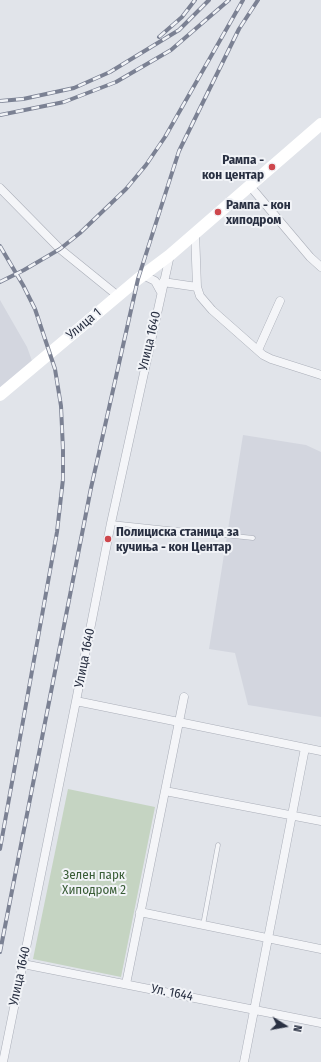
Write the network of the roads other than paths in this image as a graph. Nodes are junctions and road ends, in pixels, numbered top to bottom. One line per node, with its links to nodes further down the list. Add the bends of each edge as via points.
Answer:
1 (320, 127): 2 (main road, Улица 1)
2 (250, 186): 4 (main road, Улица 1); 6 (street, via 310,258)
3 (0, 188): 11 (street, via 60,249)
4 (195, 232): 5 (main road, Улица 1); 9 (street)
5 (170, 255): 7 (main road, Улица 1); 8 (street, Улица 1640)
6 (321, 267)
7 (143, 275): 10 (street, via 155,281); 11 (main road, Улица 1)
8 (164, 282): 9 (street); 10 (street, Улица 1640)
9 (197, 287): 13 (street, via 200,296 212,310)
10 (161, 292): 16 (street, Улица 1640)
11 (118, 296): 15 (main road, Улица 1)
12 (280, 301): 13 (street)
13 (258, 350): 14 (street, via 271,359)
14 (321, 375)
15 (0, 395)
16 (111, 523): 17 (lane); 19 (street, Улица 1640)
17 (253, 538)
18 (184, 697): 20 (street)
19 (76, 700): 20 (street); 31 (street, Улица 1640)
20 (179, 722): 21 (street); 23 (street)
21 (306, 748): 22 (street); 24 (street)
22 (321, 751)
23 (165, 791): 24 (street); 27 (street)
24 (292, 816): 25 (street); 29 (street)
25 (321, 821)
26 (218, 845): 28 (lane)
27 (140, 912): 28 (street); 32 (street)
28 (203, 925): 29 (street)
29 (268, 938): 30 (street); 33 (street)
30 (321, 949)
31 (23, 964): 32 (street, Ул. 1644); 35 (street, Улица 1640)
32 (126, 984): 33 (street, Ул. 1644)
33 (254, 1010): 34 (street, Ул. 1644); 36 (street)
34 (321, 1023)
35 (3, 1062)
36 (244, 1062)

